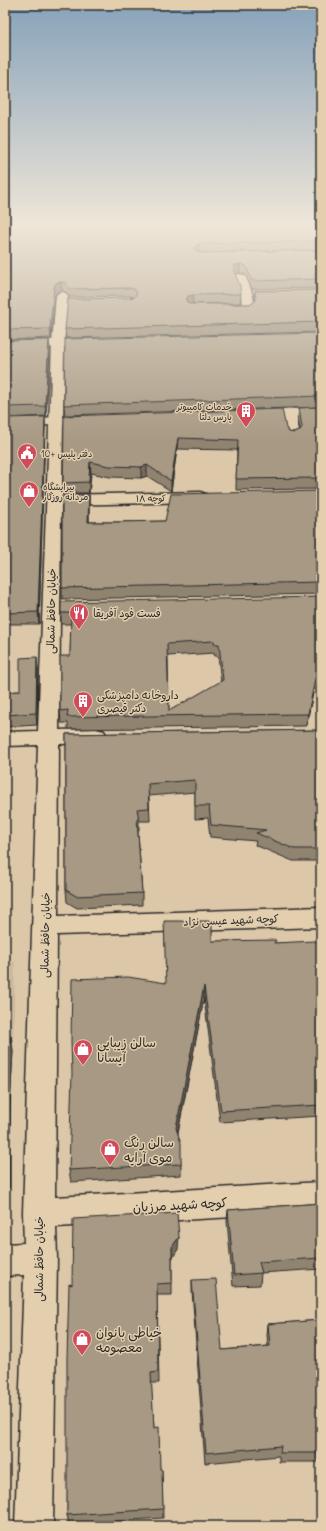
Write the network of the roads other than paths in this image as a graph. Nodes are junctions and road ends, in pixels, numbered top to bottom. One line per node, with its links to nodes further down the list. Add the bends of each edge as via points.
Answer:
1 (247, 298): 3 (street, via 248,308)
2 (77, 303): 5 (street, خیابان حافظ شمالی, via 62,299)
3 (209, 309)
4 (106, 343): 5 (street)
5 (58, 344): 6 (street); 11 (street, خیابان حافظ شمالی)
6 (5, 345)
7 (289, 412): 8 (street); 9 (street); 13 (street)
8 (321, 412)
9 (242, 414)
10 (109, 419): 11 (street)
11 (55, 421): 12 (street); 15 (street, خیابان حافظ شمالی)
12 (5, 422)
13 (293, 438)
14 (219, 497): 15 (street, کوچه ۱۸)
15 (53, 500): 17 (street, خیابان حافظ شمالی, via 59,606)
16 (118, 736): 17 (street)
17 (48, 737): 18 (street); 20 (street, خیابان حافظ شمالی)
18 (5, 739)
19 (321, 917): 20 (street, کوچه شهید عیسی نژاد)
20 (45, 926): 22 (street, خیابان حافظ شمالی)
21 (321, 1197): 22 (street, کوچه شهید مرزبان)
22 (39, 1213): 23 (street, خیابان حافظ شمالی)
23 (41, 1258): 24 (street); 25 (street, خیابان حافظ شمالی)
24 (5, 1260)
25 (34, 1526)

